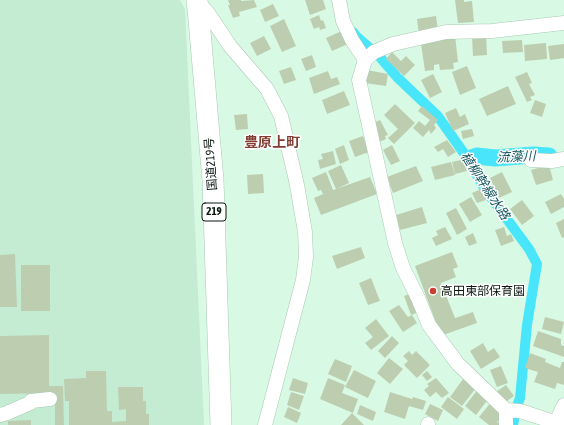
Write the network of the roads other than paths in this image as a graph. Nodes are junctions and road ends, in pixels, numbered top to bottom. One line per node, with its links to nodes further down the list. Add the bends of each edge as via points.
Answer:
1 (196, 0): 12 (highway, 国道219号 / 219, via 213,180); 13 (street, via 230,46 267,89 281,116 305,232 306,257 303,280)
2 (338, 0): 4 (street, via 346,28)
3 (564, 23): 4 (street, via 492,31 446,32 393,44 374,52)
4 (365, 60): 9 (street, via 359,80 395,243 403,268 429,325 458,364)
5 (564, 159): 6 (street)
6 (531, 160)
7 (50, 399): 10 (street, via 31,401 16,410)
8 (564, 405): 11 (street)
9 (506, 410): 11 (street, via 520,411); 14 (street)
10 (0, 415)
11 (560, 424)
12 (221, 425)
13 (265, 425)
14 (506, 425)

